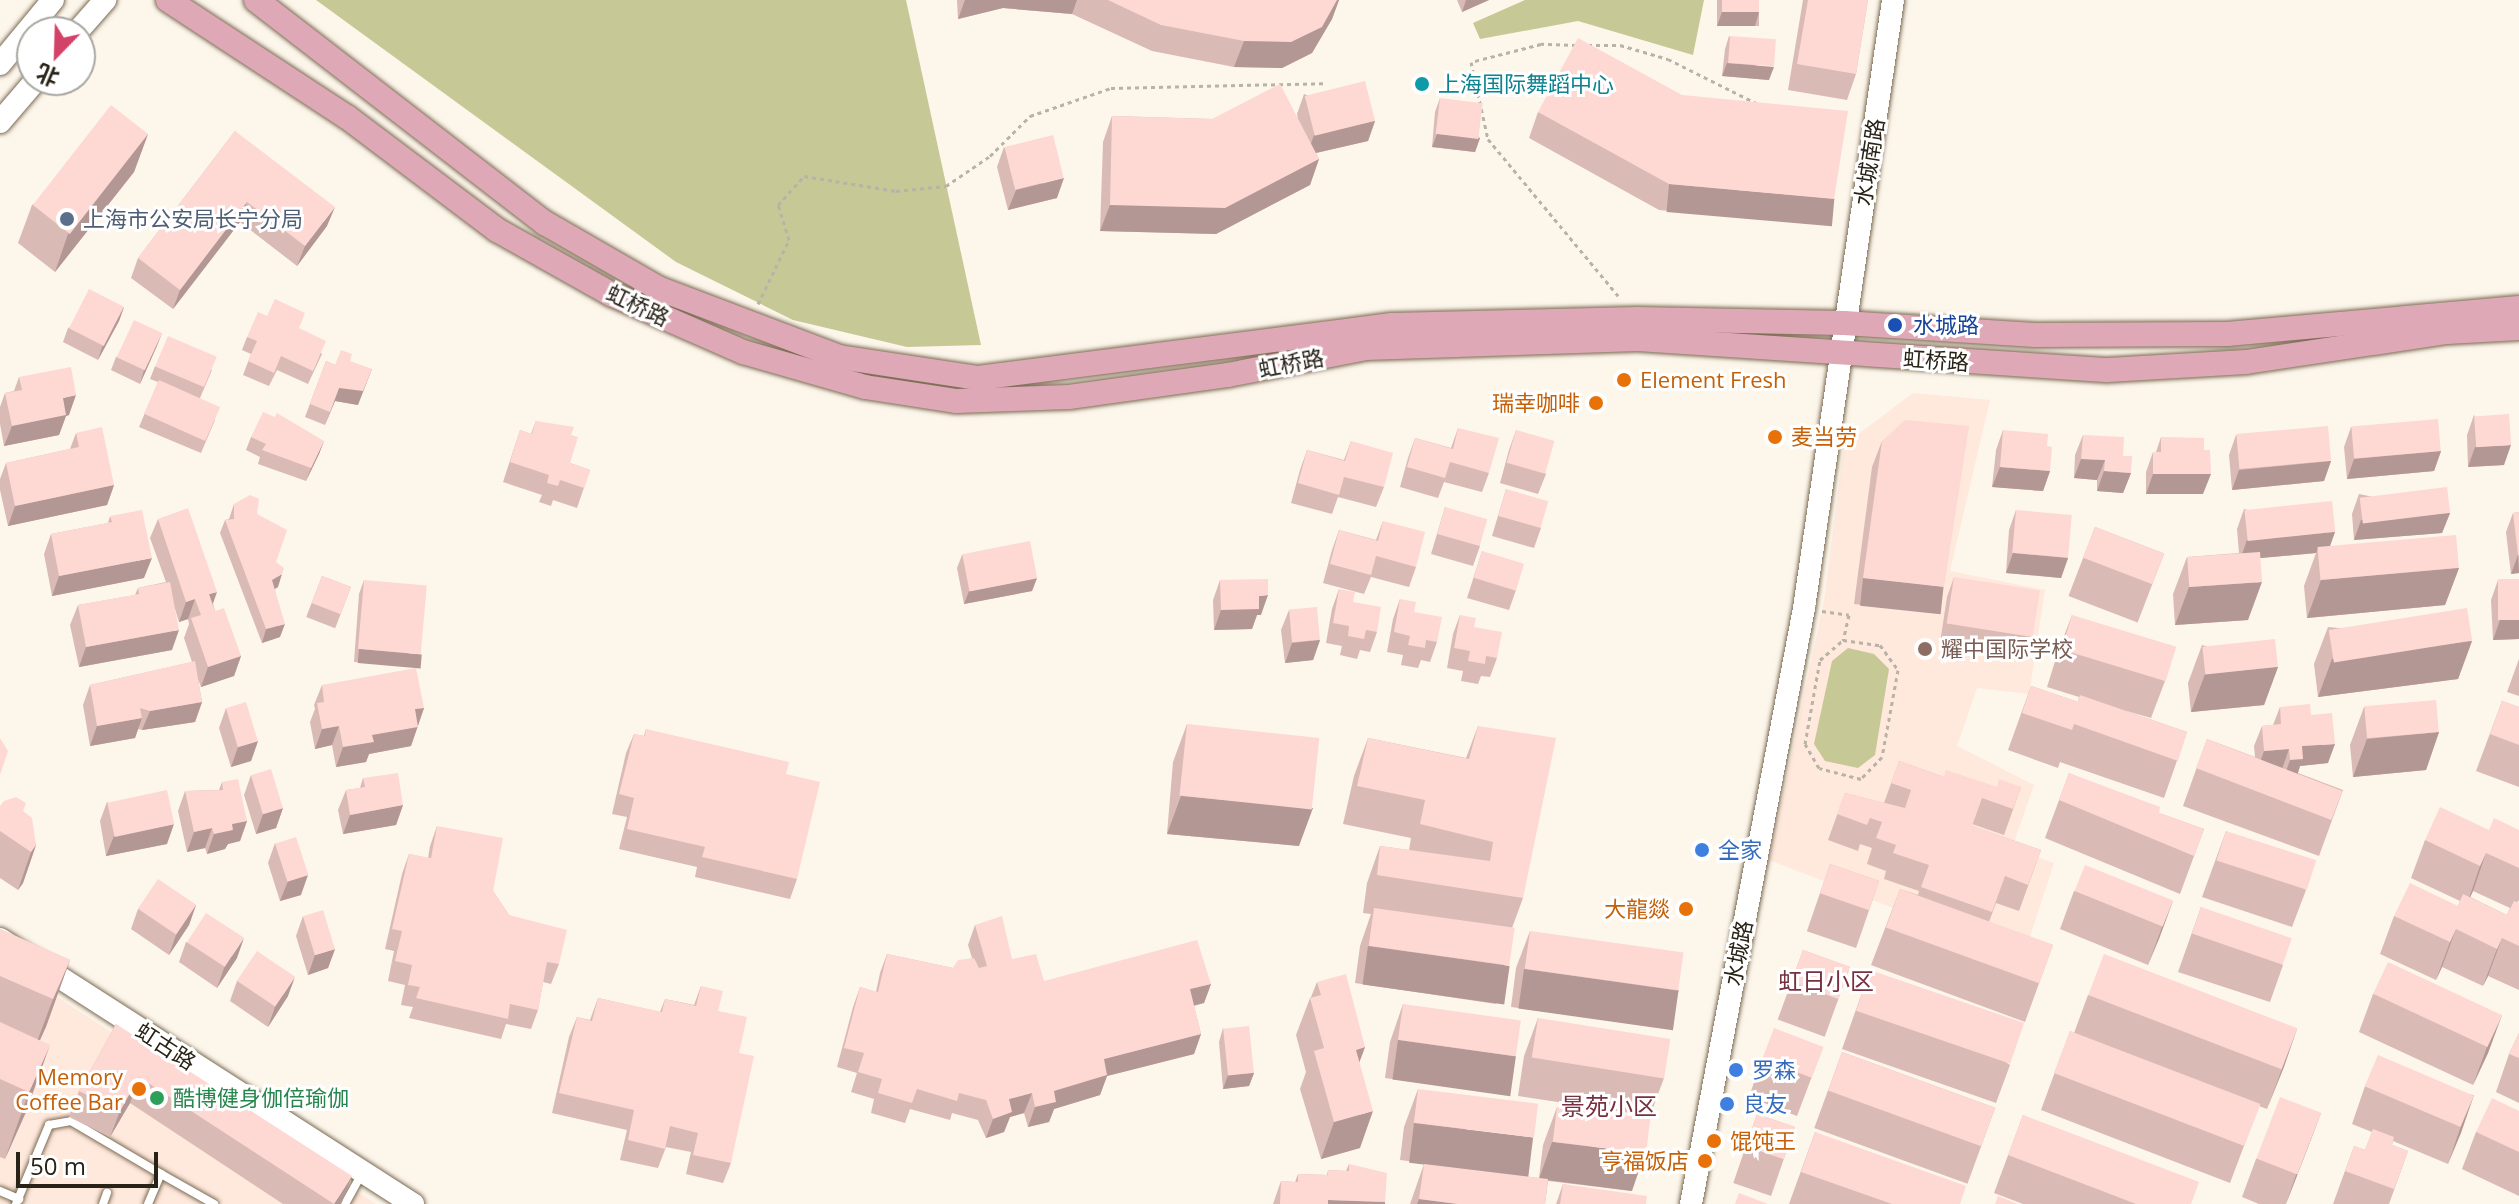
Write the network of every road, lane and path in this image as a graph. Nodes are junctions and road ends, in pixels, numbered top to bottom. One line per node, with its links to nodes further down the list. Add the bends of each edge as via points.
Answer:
1 (53, 0): 7 (street)
2 (105, 0): 6 (street)
3 (168, 0): 17 (main road, 虹桥路, via 347,117 497,230 599,287 743,352 865,387 957,401 1069,397 1228,375 1366,348 1638,339)
4 (256, 0): 15 (main road, 虹桥路, via 545,223 660,289)
5 (1893, 0): 14 (street, 水城南路)
6 (91, 16)
7 (0, 64)
8 (1324, 83): 15 (path, via 1111,88 1030,116 990,156 946,186 896,191 804,176 778,205 789,240)
9 (22, 96): 11 (street)
10 (1759, 105): 13 (path, via 1668,59 1620,45 1541,44 1471,62 1488,139)
11 (0, 122)
12 (2519, 308): 14 (main road, 虹桥路, via 2227,334 2035,335)
13 (1637, 319): 14 (main road, 虹桥路); 15 (main road, 虹桥路, via 1392,325 978,378 839,357)
14 (1844, 323): 17 (street, 水城路)
15 (746, 325)
16 (2519, 328): 17 (main road, 虹桥路, via 2447,332 2246,362 2108,370)
17 (1840, 354): 30 (street, 水城路, via 1804,608)
18 (1898, 670): 18 (path, via 1882,757 1861,779 1819,768 1805,744 1820,660 1843,640 1880,645)
19 (0, 939): 20 (street, 虹古路)
20 (362, 1173): 28 (lane); 29 (street, 虹古路)
21 (161, 1174): 24 (lane, via 71,1121 49,1125); 26 (lane); 27 (lane)
22 (0, 1191): 24 (lane)
23 (107, 1193): 25 (lane)
24 (18, 1202)
25 (103, 1204)
26 (148, 1204)
27 (214, 1204)
28 (345, 1204)
29 (413, 1204)
30 (1691, 1204)

